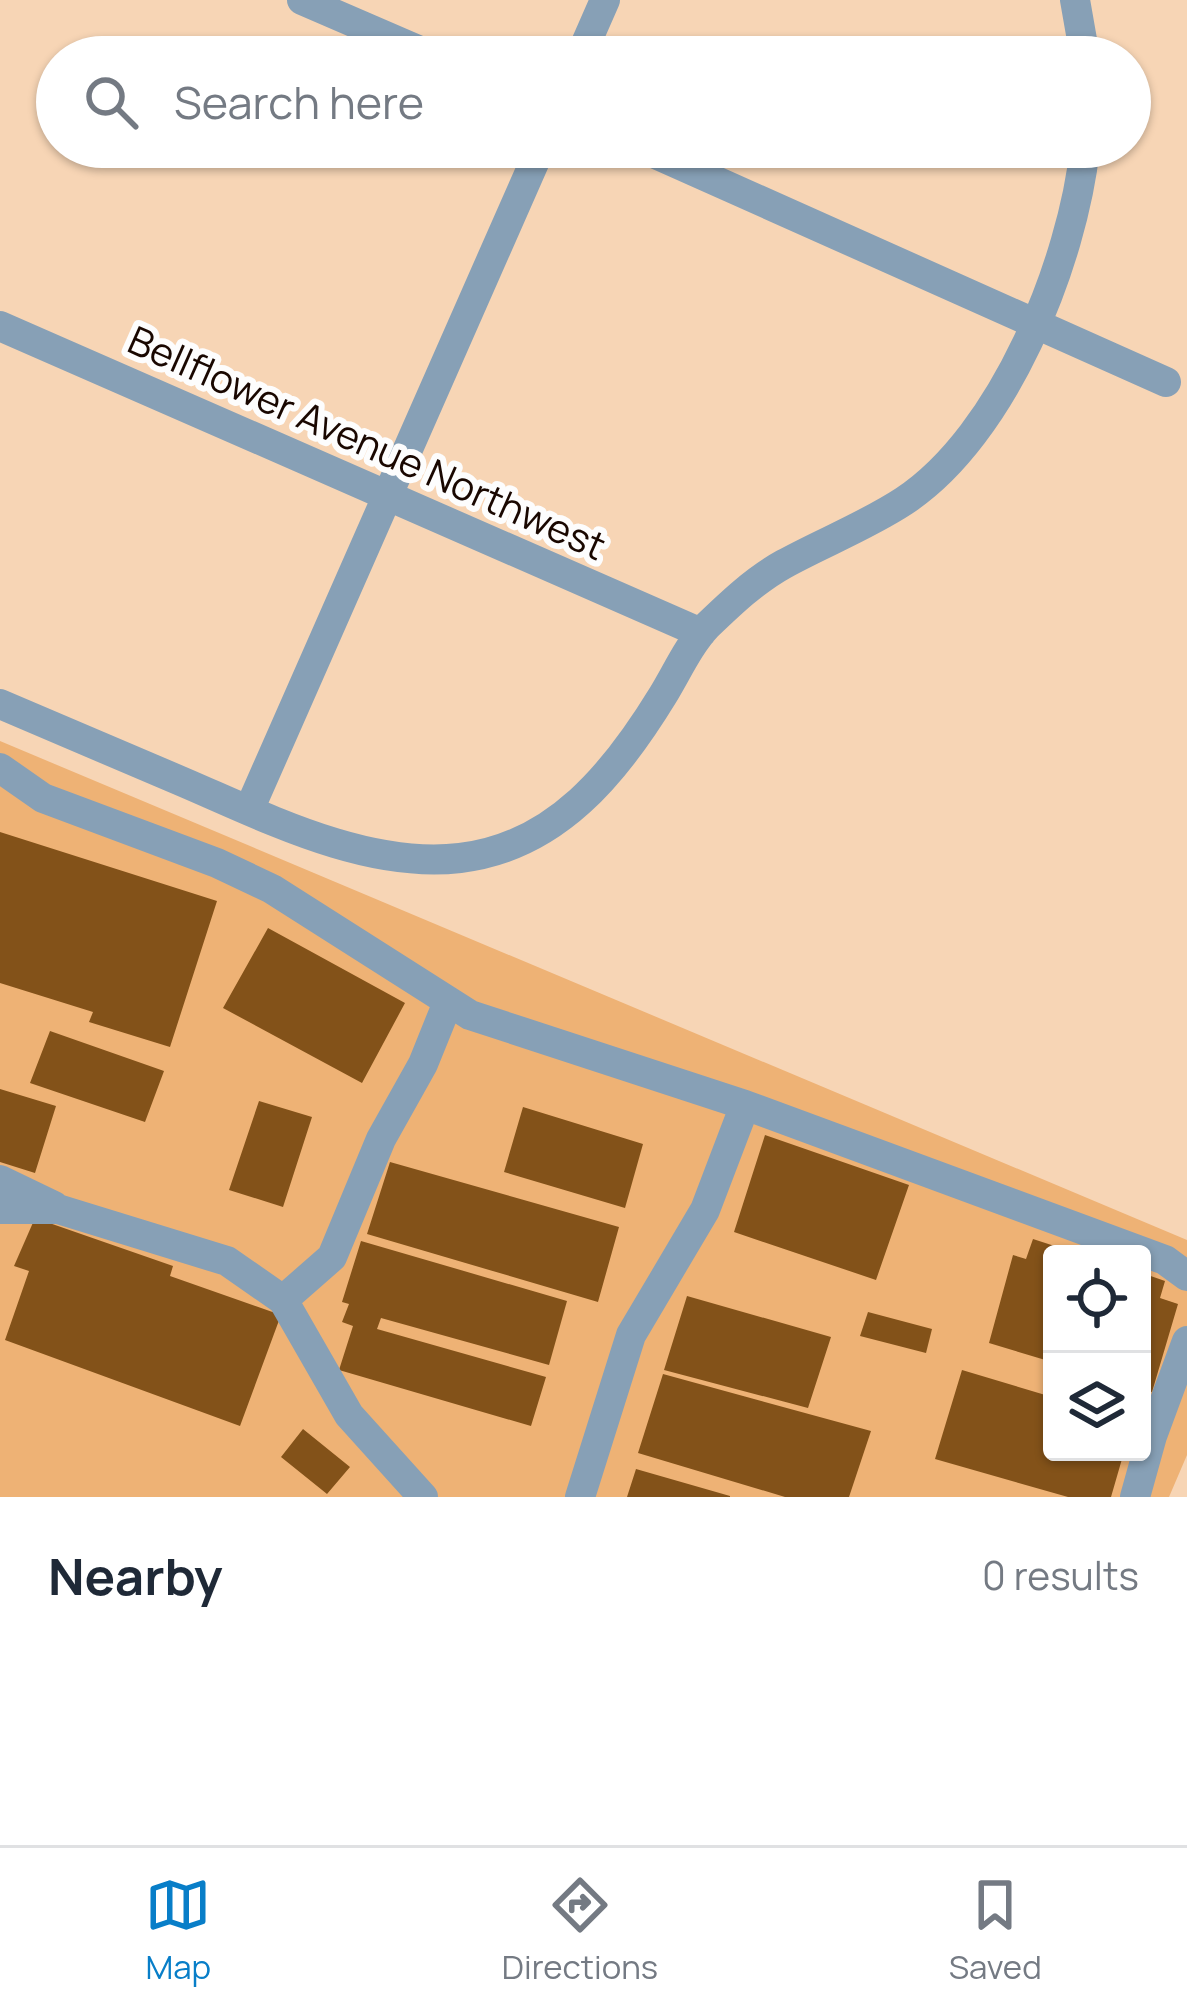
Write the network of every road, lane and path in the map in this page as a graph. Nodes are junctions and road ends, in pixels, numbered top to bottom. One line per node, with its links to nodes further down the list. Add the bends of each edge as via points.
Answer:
1 (302, 0): 4 (street)
2 (605, 0): 5 (street)
3 (1075, 0): 6 (street)
4 (385, 36)
5 (589, 36)
6 (1081, 36)
7 (532, 168): 13 (street)
8 (687, 168): 10 (street)
9 (1081, 168): 10 (street)
10 (1035, 322): 12 (street); 14 (street, via 986,419 941,472 876,518 781,565)
11 (0, 326): 13 (street, Bellflower Avenue Northwest)
12 (1166, 382)
13 (389, 495): 14 (street, Bellflower Avenue Northwest); 17 (street)
14 (701, 633): 17 (street, via 634,743 581,802 530,836 475,856 388,856)
15 (0, 704): 17 (street)
16 (0, 768): 18 (street, via 43,798 272,889)
17 (249, 810)
18 (448, 1002): 19 (street, via 470,1016); 24 (street, via 332,1257)
19 (745, 1105): 23 (street, via 1165,1259); 27 (street, via 705,1210 631,1335)
20 (0, 1180): 21 (street)
21 (58, 1208): 22 (street); 24 (street, via 227,1261)
22 (0, 1209)
23 (1187, 1276)
24 (284, 1300): 26 (street, via 349,1415)
25 (1187, 1341): 28 (street)
26 (423, 1497)
27 (580, 1497)
28 (1135, 1497)

